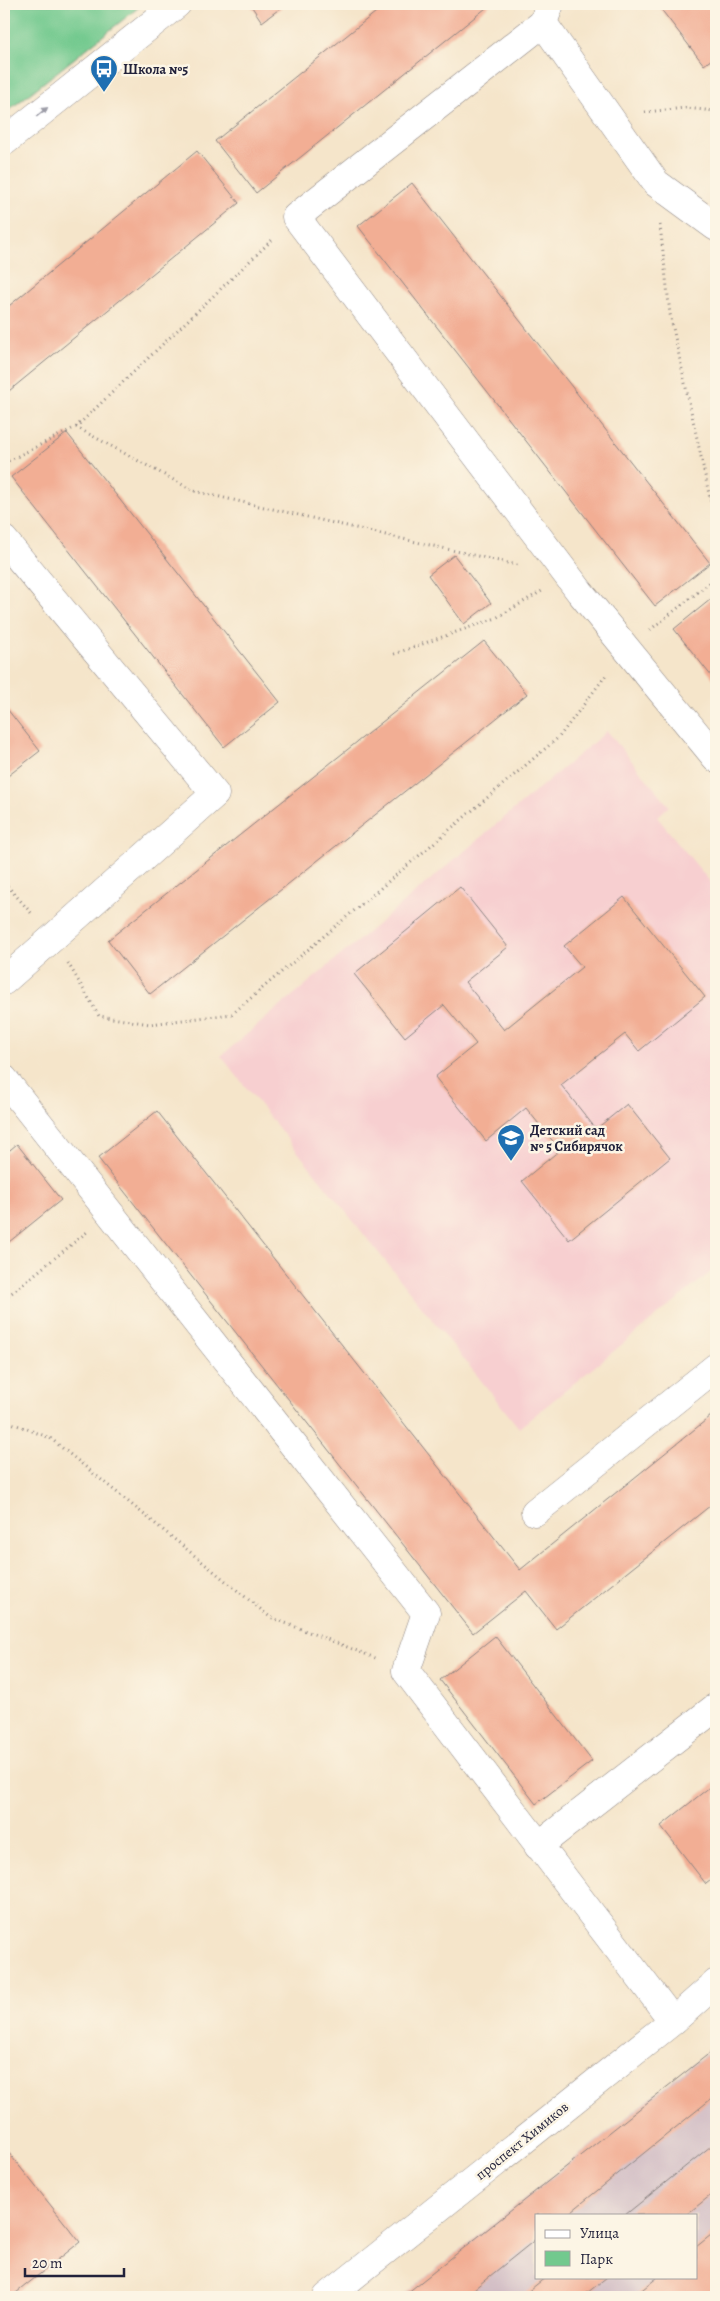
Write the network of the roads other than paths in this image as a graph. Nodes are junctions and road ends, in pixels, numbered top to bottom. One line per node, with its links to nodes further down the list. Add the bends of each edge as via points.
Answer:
1 (177, 4): 3 (street, one-way to 1)
2 (546, 13): 4 (street, via 608,117 656,183); 6 (street, via 296,217 568,576)
3 (4, 142)
4 (716, 227)
5 (4, 540): 7 (street, via 215,794)
6 (716, 758)
7 (4, 981)
8 (4, 1079): 12 (street, via 426,1613 406,1670)
9 (716, 1367): 10 (street)
10 (535, 1512)
11 (716, 1707): 12 (street)
12 (538, 1846): 14 (street)
13 (716, 1983): 14 (street, проспект Химиков)
14 (673, 2021): 15 (street, проспект Химиков)
15 (327, 2297)

